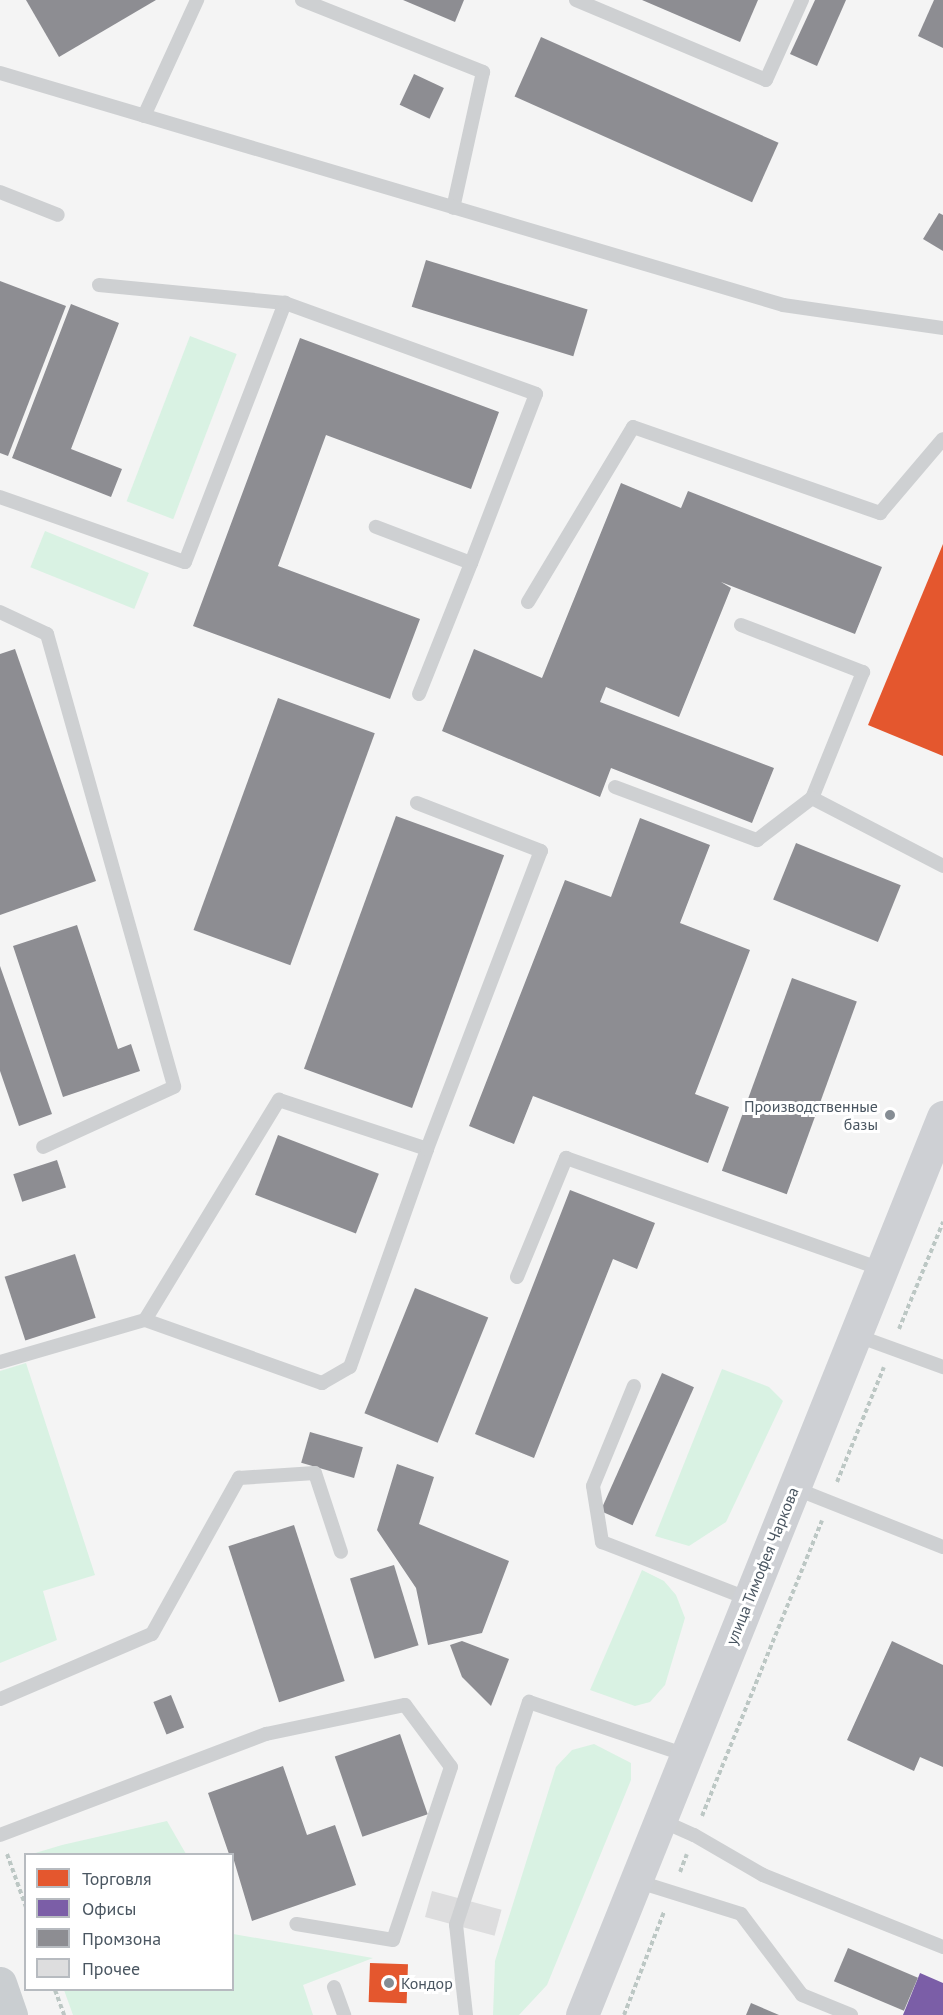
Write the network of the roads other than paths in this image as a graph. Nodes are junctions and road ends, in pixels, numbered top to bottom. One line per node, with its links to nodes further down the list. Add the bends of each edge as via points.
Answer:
1 (197, 0): 8 (lane)
2 (302, 0): 10 (lane, via 483,72)
3 (576, 0): 6 (lane)
4 (611, 0): 6 (lane)
5 (802, 0): 6 (lane, via 766,80)
6 (605, 13)
7 (0, 73): 8 (lane)
8 (144, 116): 10 (lane)
9 (0, 192): 11 (lane)
10 (453, 208): 14 (lane, via 783,305)
11 (58, 215)
12 (99, 285): 13 (lane)
13 (285, 303): 16 (lane, via 185,562); 18 (lane, via 537,394)
14 (943, 328)
15 (943, 439): 19 (lane, via 880,513 633,427)
16 (0, 497)
17 (376, 527): 18 (lane)
18 (471, 563): 22 (lane)
19 (528, 602)
20 (0, 612): 28 (lane, via 47,634 174,1087)
21 (741, 625): 24 (lane, via 863,672)
22 (419, 694)
23 (615, 788): 24 (lane, via 757,840)
24 (812, 798): 26 (lane)
25 (417, 803): 29 (lane, via 541,851)
26 (943, 866)
27 (943, 1117): 30 (main road, улица Тимофея Чаркова)
28 (43, 1147)
29 (427, 1149): 32 (lane, via 279,1100); 32 (lane, via 350,1367 322,1383)
30 (882, 1269): 31 (lane, via 566,1158); 33 (main road, улица Тимофея Чаркова)
31 (517, 1277)
32 (145, 1320): 34 (lane)
33 (855, 1335): 35 (lane); 37 (main road, улица Тимофея Чаркова)
34 (0, 1362)
35 (943, 1367)
36 (634, 1386): 40 (lane, via 593,1486 602,1542)
37 (794, 1488): 38 (lane); 40 (main road, улица Тимофея Чаркова)
38 (943, 1547)
39 (341, 1552): 41 (lane, via 315,1473 239,1478 152,1634)
40 (749, 1599): 42 (main road, улица Тимофея Чаркова)
41 (0, 1700)
42 (686, 1755): 43 (main road, улица Тимофея Чаркова); 52 (lane, via 530,1702 456,1925)
43 (660, 1820): 45 (main road, улица Тимофея Чаркова); 47 (lane, via 694,1834 763,1875)
44 (0, 1835): 46 (lane, via 266,1734 405,1705 451,1767 393,1940)
45 (636, 1881): 53 (main road, улица Тимофея Чаркова); 54 (lane, via 741,1914 802,1995)
46 (296, 1924)
47 (943, 1947)
48 (0, 1983): 50 (main road)
49 (334, 1987): 51 (lane)
50 (11, 2015)
51 (344, 2015)
52 (466, 2015)
53 (582, 2015)
54 (851, 2015)

